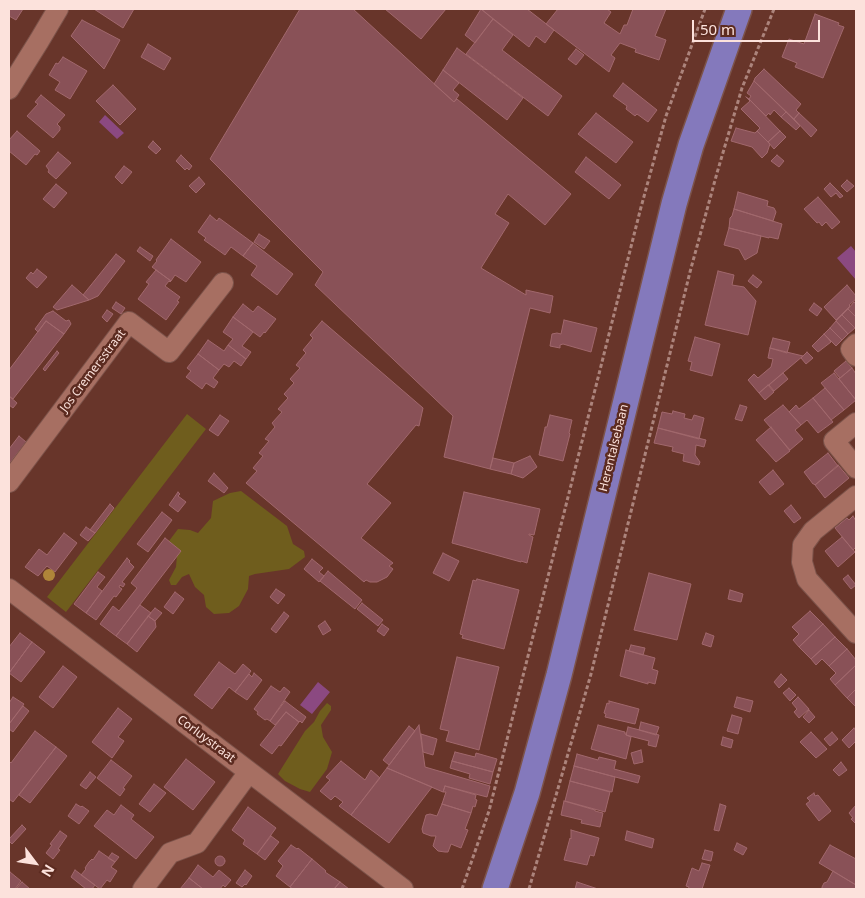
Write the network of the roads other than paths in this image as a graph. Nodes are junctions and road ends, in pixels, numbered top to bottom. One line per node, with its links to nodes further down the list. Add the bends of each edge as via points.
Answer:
1 (58, 9): 3 (street)
2 (739, 9): 16 (main road, Herentalsebaan, via 691,145 674,204 559,675 527,793)
3 (9, 89)
4 (224, 283): 9 (street, Jos Cremersstraat, via 170,352 129,322)
5 (856, 344): 6 (street, via 850,349)
6 (856, 356)
7 (856, 423): 8 (street, via 834,441)
8 (856, 468)
9 (9, 482)
10 (856, 496): 12 (street, via 813,531 803,545 802,562 807,578)
11 (9, 589): 13 (street, Corluystraat)
12 (856, 632)
13 (249, 772): 14 (street, via 197,843 170,853); 15 (street, Corluystraat)
14 (143, 889)
15 (403, 889)
16 (495, 889)

